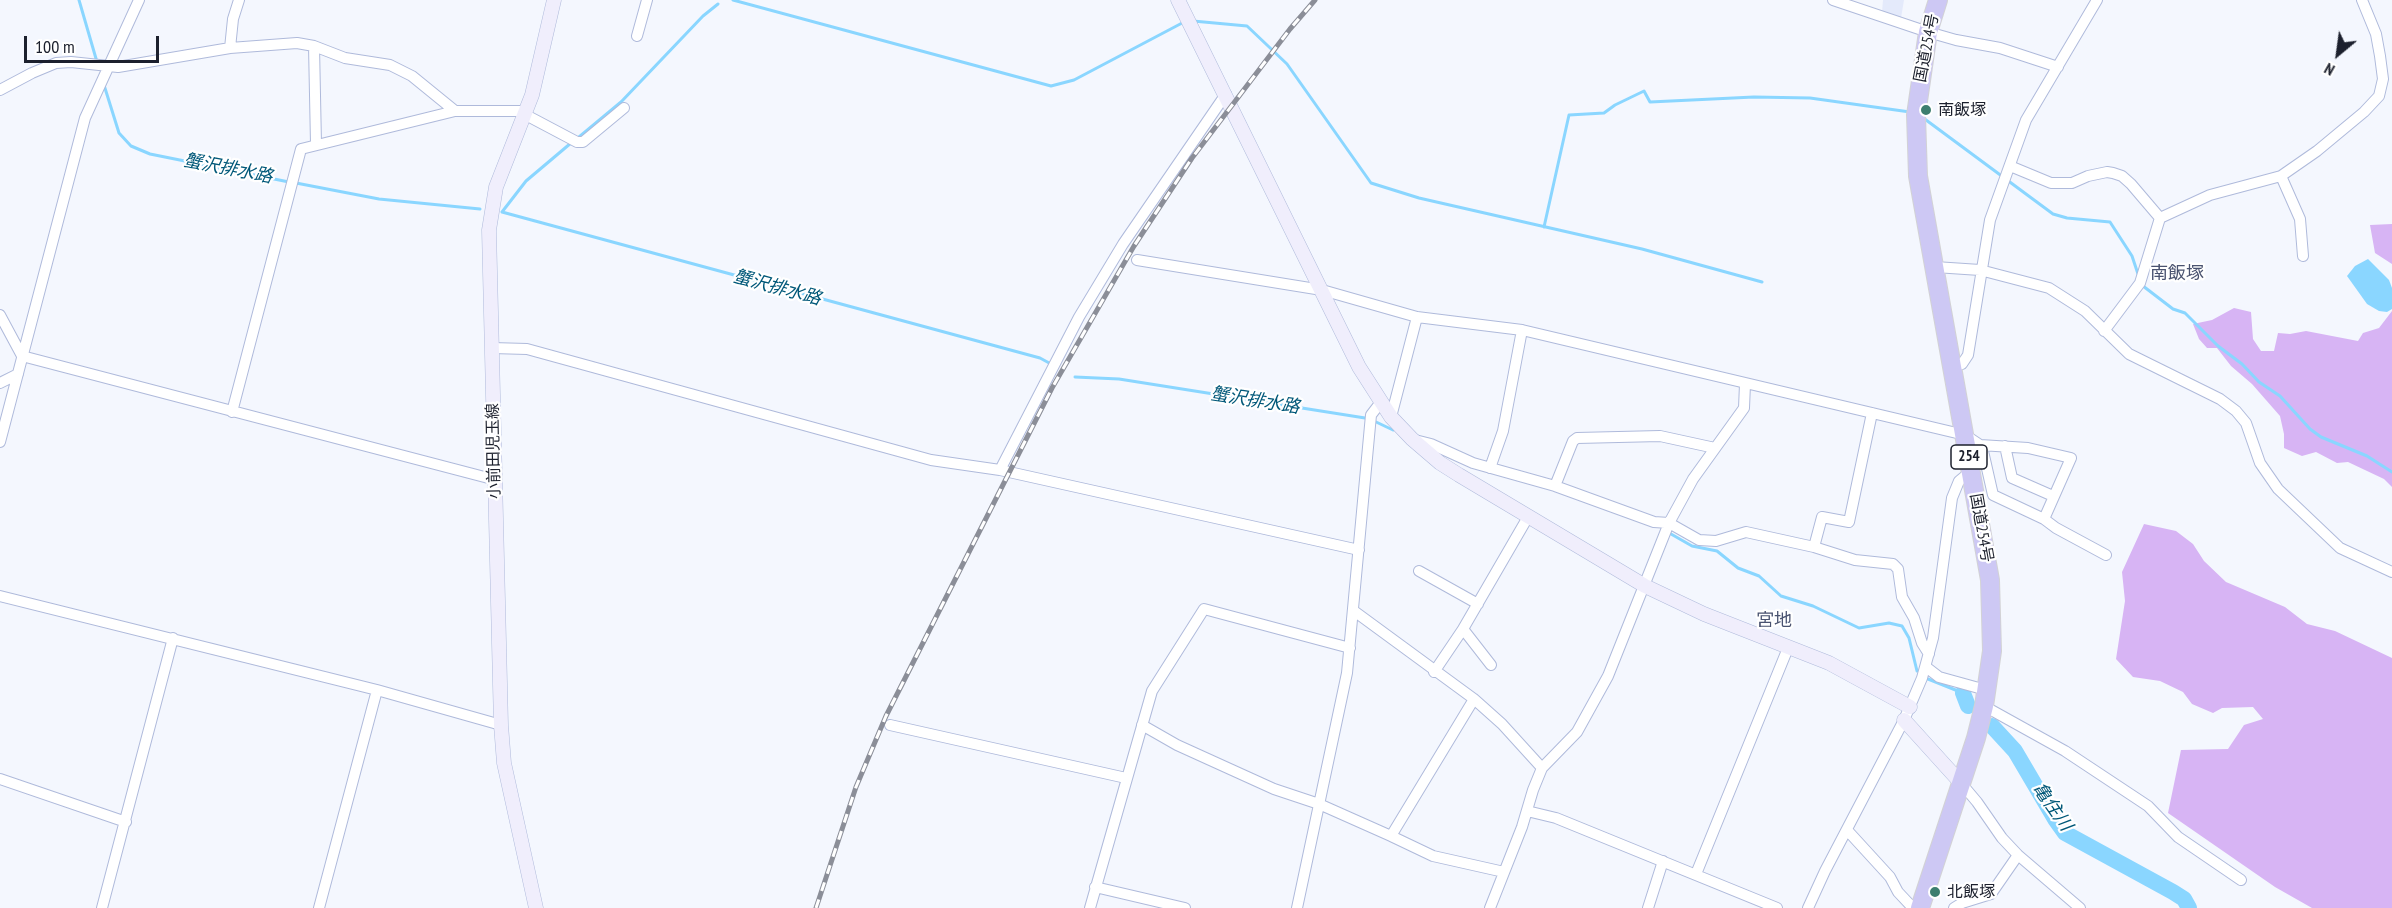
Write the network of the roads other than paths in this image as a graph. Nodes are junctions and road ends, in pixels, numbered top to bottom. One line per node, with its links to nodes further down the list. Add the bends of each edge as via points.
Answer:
1 (139, 0): 14 (street)
2 (238, 0): 13 (street)
3 (554, 0): 20 (street, 小前田児玉線)
4 (647, 0): 11 (street)
5 (1178, 0): 17 (street)
6 (1833, 0): 10 (street)
7 (1938, 0): 10 (highway, 国道254号 / 254)
8 (2097, 0): 15 (street)
9 (2362, 0): 23 (street, via 2380,56 2383,79 2379,96 2325,145)
10 (1928, 32): 15 (street, via 2000,48); 27 (highway, 国道254号 / 254, via 1916,114 1916,147)
11 (637, 36)
12 (314, 46): 13 (street, via 297,43); 19 (street, via 345,58 390,65); 21 (street)
13 (230, 48): 14 (street)
14 (107, 67): 16 (street, via 56,63); 35 (street, via 76,147)
15 (2058, 67): 22 (street, via 2026,120)
16 (0, 90)
17 (1226, 94): 29 (street); 51 (street, via 1123,244 1079,317)
18 (624, 108): 20 (street, via 583,142)
19 (455, 111): 20 (street); 21 (street)
20 (525, 113): 34 (street, 小前田児玉線, via 492,205)
21 (316, 144): 41 (street, via 301,150)
22 (2010, 166): 24 (street, via 2051,183 2072,183 2107,172 2122,176); 28 (street, via 1990,220)
23 (2281, 176): 24 (street, via 2210,195); 25 (street, via 2300,219)
24 (2160, 218): 33 (street, via 2139,283)
25 (2303, 256)
26 (1137, 260): 29 (street)
27 (1935, 267): 28 (street); 36 (highway, 国道254号 / 254)
28 (1980, 270): 33 (street, via 2049,288 2085,311); 36 (street, via 1968,355 1962,364)
29 (1322, 290): 31 (street); 40 (street, via 1359,367)
30 (0, 315): 35 (street)
31 (1417, 317): 32 (street); 43 (street)
32 (1522, 330): 39 (street); 50 (street, via 1503,431)
33 (2104, 331): 63 (street, via 2129,354 2220,399 2236,411 2246,423 2259,463 2278,489 2340,548)
34 (492, 348): 51 (street, via 527,349 931,460); 53 (street, 小前田児玉線)
35 (22, 356): 37 (street); 41 (street)
36 (1953, 366): 44 (highway, 国道254号 / 254)
37 (18, 374): 38 (street); 46 (street)
38 (0, 383)
39 (1745, 384): 42 (street); 49 (street, via 1744,408)
40 (1381, 402): 43 (street); 60 (street, via 1371,415)
41 (232, 412): 53 (street)
42 (1872, 414): 44 (street); 59 (street, via 1849,522 1822,517)
43 (1391, 417): 45 (street)
44 (1965, 435): 47 (street); 52 (highway, 国道254号 / 254)
45 (1412, 440): 50 (street); 56 (street, via 1440,463)
46 (0, 442)
47 (1980, 446): 48 (street); 57 (street, via 1993,495)
48 (2005, 446): 55 (street, via 2012,478); 55 (street, via 2071,458)
49 (1715, 448): 54 (street, via 1660,436 1577,438); 58 (street)
50 (1490, 468): 54 (street)
51 (1000, 470): 60 (street)
52 (1971, 471): 72 (street, via 1959,481 1952,498); 77 (highway, 国道254号 / 254, via 1990,580 1992,651)
53 (496, 480): 81 (street, 小前田児玉線)
54 (1555, 486): 58 (street, via 1654,522)
55 (2053, 496): 57 (street)
56 (1528, 516): 64 (street); 66 (street)
57 (2044, 519): 61 (street)
58 (1670, 523): 59 (street, via 1699,540 1716,541 1746,532); 64 (street)
59 (1814, 547): 72 (street, via 1855,560 1893,564 1898,569 1902,597)
60 (1359, 550): 67 (street)
61 (2106, 555)
62 (1419, 571): 66 (street)
63 (2392, 572)
64 (1645, 586): 71 (street); 84 (street, via 1608,676 1577,732)
65 (0, 596): 69 (street)
66 (1478, 603): 68 (street)
67 (1354, 611): 70 (street); 75 (street)
68 (1463, 628): 73 (street); 75 (street)
69 (173, 638): 76 (street); 90 (street)
70 (1350, 648): 83 (street, via 1203,609 1152,691); 88 (street)
71 (1788, 648): 79 (street, via 1829,663); 96 (street)
72 (1929, 654): 74 (street)
73 (1491, 665)
74 (1926, 667): 77 (street); 79 (street)
75 (1434, 672): 78 (street)
76 (377, 690): 81 (street); 100 (street)
77 (1985, 698): 87 (highway, 国道254号 / 254); 97 (street, via 2148,806 2178,837)
78 (1474, 699): 84 (street); 92 (street)
79 (1910, 706): 80 (street)
80 (1904, 720): 87 (street); 91 (street)
81 (501, 725): 101 (street, 小前田児玉線, via 504,763)
82 (890, 725): 85 (street)
83 (1142, 725): 85 (street); 88 (street, via 1263,784)
84 (1542, 768): 89 (street)
85 (1126, 778): 98 (street)
86 (0, 779): 90 (street)
87 (1961, 783): 93 (street); 110 (highway, 国道254号 / 254)
88 (1319, 804): 92 (street); 104 (street)
89 (1527, 811): 94 (street, via 1556,818); 95 (street)
90 (126, 822): 99 (street)
91 (1847, 830): 108 (street); 109 (street)
92 (1391, 836): 95 (street, via 1433,856)
93 (2018, 855): 111 (street, via 1991,894); 112 (street)
94 (1663, 861): 96 (street); 106 (street)
95 (1504, 872): 105 (street)
96 (1696, 874): 107 (street)
97 (2241, 879)
98 (1095, 887): 102 (street); 103 (street)
99 (102, 908)
100 (319, 908)
101 (536, 908)
102 (1090, 908)
103 (1185, 908)
104 (1297, 908)
105 (1490, 908)
106 (1648, 908)
107 (1777, 908)
108 (1808, 908)
109 (1913, 908)
110 (1920, 908)
111 (1954, 908)
112 (2080, 908)

